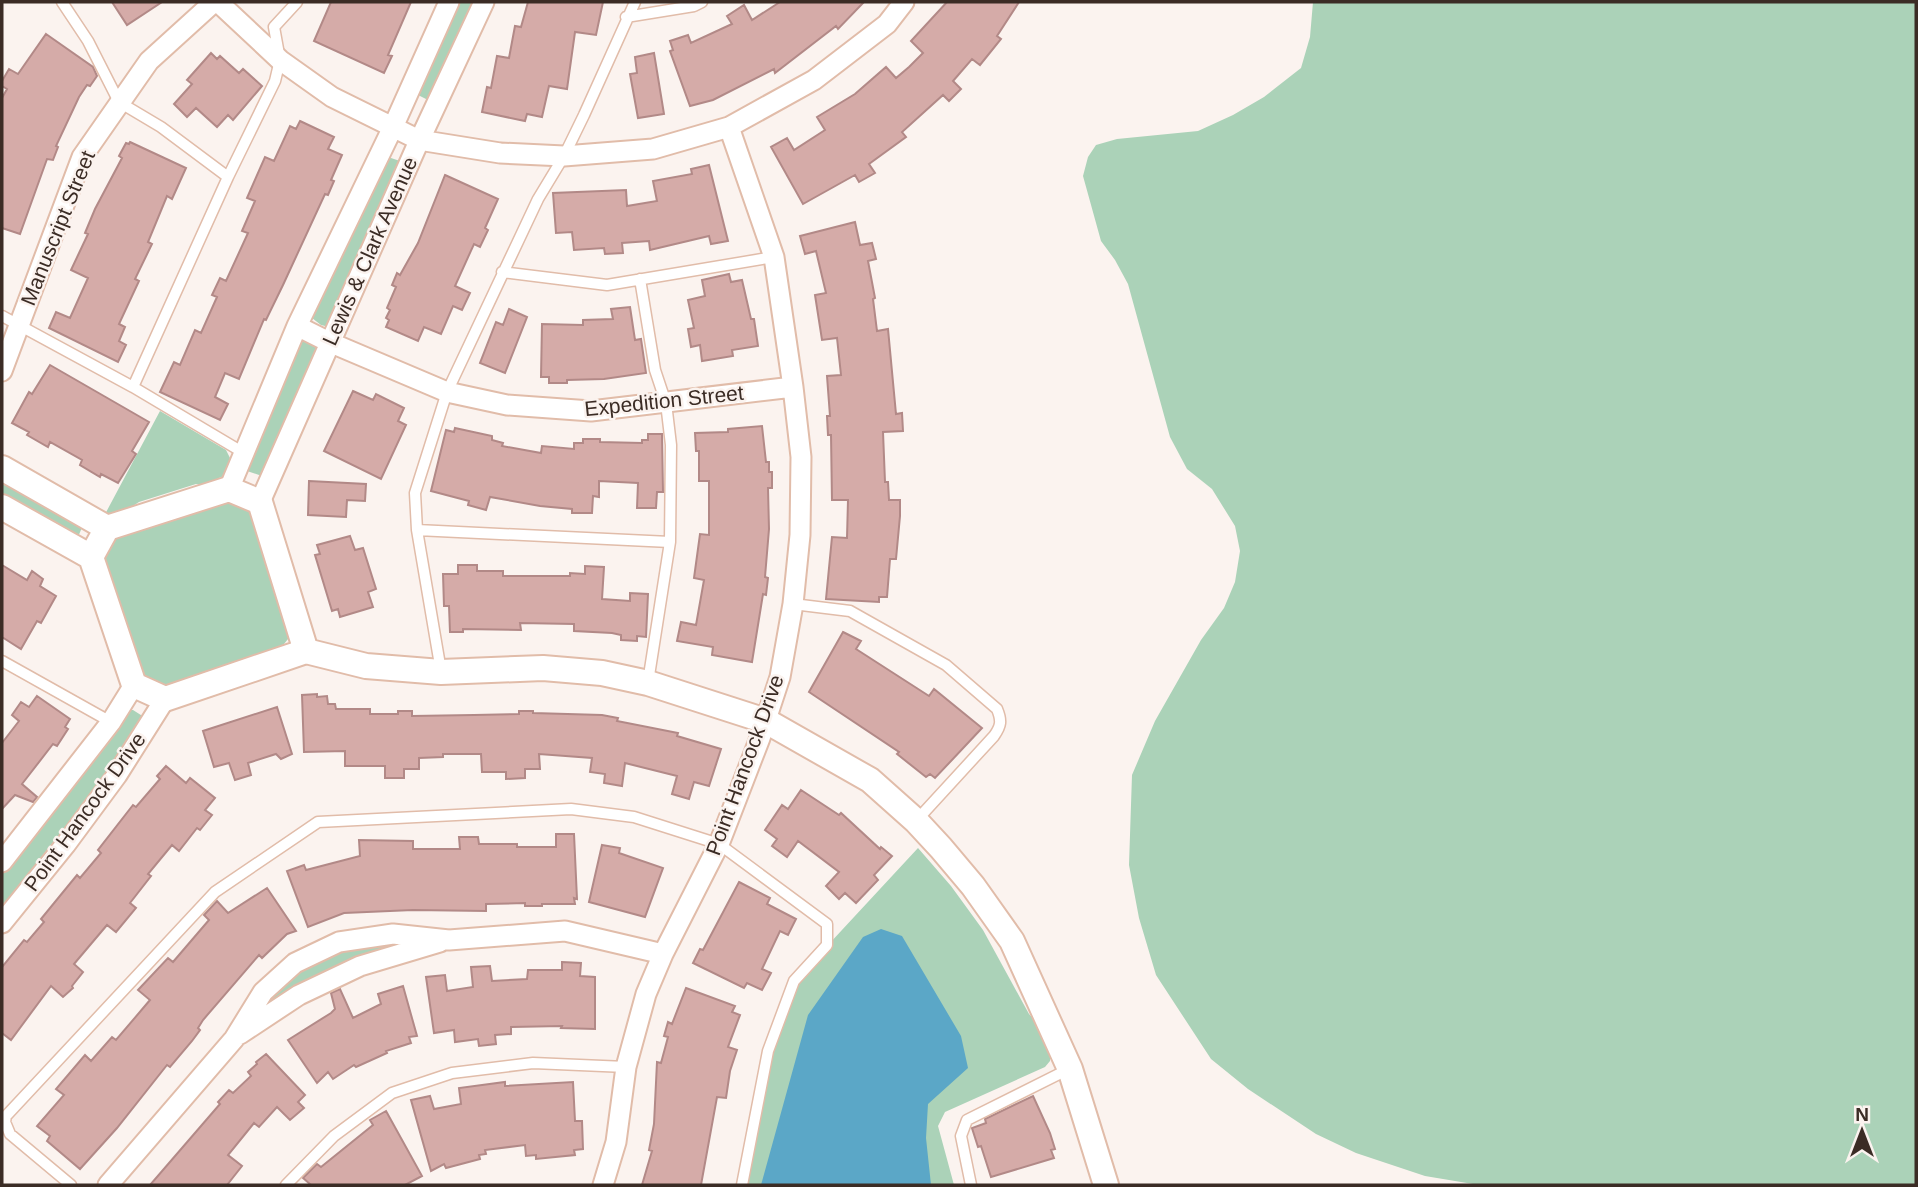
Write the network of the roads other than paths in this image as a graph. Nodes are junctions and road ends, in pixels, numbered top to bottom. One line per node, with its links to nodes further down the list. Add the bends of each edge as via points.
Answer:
1 (62, 2): 11 (lane)
2 (216, 2): 10 (street); 11 (street, Manuscript Street, via 149,61)
3 (297, 2): 10 (lane, via 274,27)
4 (449, 2): 12 (street, Lewis & Clark Avenue)
5 (484, 2): 14 (street, Lewis & Clark Avenue)
6 (635, 2): 9 (lane)
7 (702, 2): 9 (lane)
8 (904, 2): 13 (street, via 887,24 814,80)
9 (626, 17): 15 (lane)
10 (279, 60): 12 (street, via 332,97); 16 (lane, via 271,93)
11 (119, 102): 16 (lane); 21 (street, Manuscript Street, via 82,157)
12 (393, 127): 14 (street); 22 (street, Lewis & Clark Avenue)
13 (729, 127): 15 (street, via 653,149); 17 (street, Point Hancock Drive)
14 (419, 139): 15 (street, via 500,153); 23 (street, Lewis & Clark Avenue)
15 (564, 156): 18 (lane)
16 (228, 177): 25 (lane)
17 (774, 257): 19 (lane); 26 (street, Point Hancock Drive)
18 (502, 272): 19 (lane, via 607,285); 27 (lane)
19 (640, 279): 28 (lane, via 655,370)
20 (2, 316): 21 (lane)
21 (19, 326): 24 (street, Manuscript Street); 25 (lane)
22 (297, 326): 23 (street, Expedition Street); 29 (street, Lewis & Clark Avenue)
23 (330, 342): 27 (street, Expedition Street); 32 (street, Lewis & Clark Avenue)
24 (2, 371)
25 (133, 387): 29 (lane)
26 (793, 387): 28 (street, Expedition Street); 38 (street, Point Hancock Drive, via 801,457)
27 (447, 392): 28 (street, Expedition Street, via 507,405 591,411); 35 (lane, via 415,493)
28 (666, 403): 36 (lane, via 671,445)
29 (244, 453): 31 (street, Lewis & Clark Avenue)
30 (2, 468): 34 (street)
31 (229, 489): 32 (street); 34 (street)
32 (260, 502): 39 (street)
33 (2, 507): 37 (street)
34 (107, 528): 37 (street)
35 (417, 530): 36 (lane); 41 (lane)
36 (670, 542): 42 (lane)
37 (91, 557): 43 (street)
38 (793, 604): 46 (street, Point Hancock Drive); 47 (lane, via 850,611 946,665 996,709 1001,726 995,736)
39 (306, 651): 41 (street, via 366,666); 44 (street)
40 (2, 661): 45 (lane)
41 (441, 672): 42 (street, via 543,668)
42 (648, 683): 46 (street)
43 (134, 685): 44 (street); 45 (street, Point Hancock Drive)
44 (166, 699): 50 (street, Point Hancock Drive, via 117,775)
45 (111, 722): 49 (street, Point Hancock Drive)
46 (766, 722): 47 (street, via 870,780); 48 (street, Point Hancock Drive)
47 (916, 821): 55 (street, via 973,886 1012,941)
48 (719, 844): 52 (street, Point Hancock Drive); 56 (lane, via 634,817 571,809 318,822 215,892 9,1110 5,1122 10,1134); 60 (lane, via 827,924 827,945 794,981 768,1051)
49 (2, 862)
50 (2, 923)
51 (449, 940): 52 (street, via 565,931); 53 (street, via 360,966 299,995); 53 (street, via 393,934 328,947 295,963 263,992)
52 (663, 954): 54 (street, Point Hancock Drive, via 646,994)
53 (234, 1039): 57 (street)
54 (626, 1067): 58 (lane, via 533,1063 452,1073 392,1093 334,1136); 59 (street, Point Hancock Drive, via 616,1142)
55 (1070, 1069): 61 (lane, via 967,1120 961,1136); 62 (street)
56 (71, 1185)
57 (108, 1185)
58 (286, 1185)
59 (603, 1185)
60 (742, 1185)
61 (971, 1185)
62 (1106, 1185)

